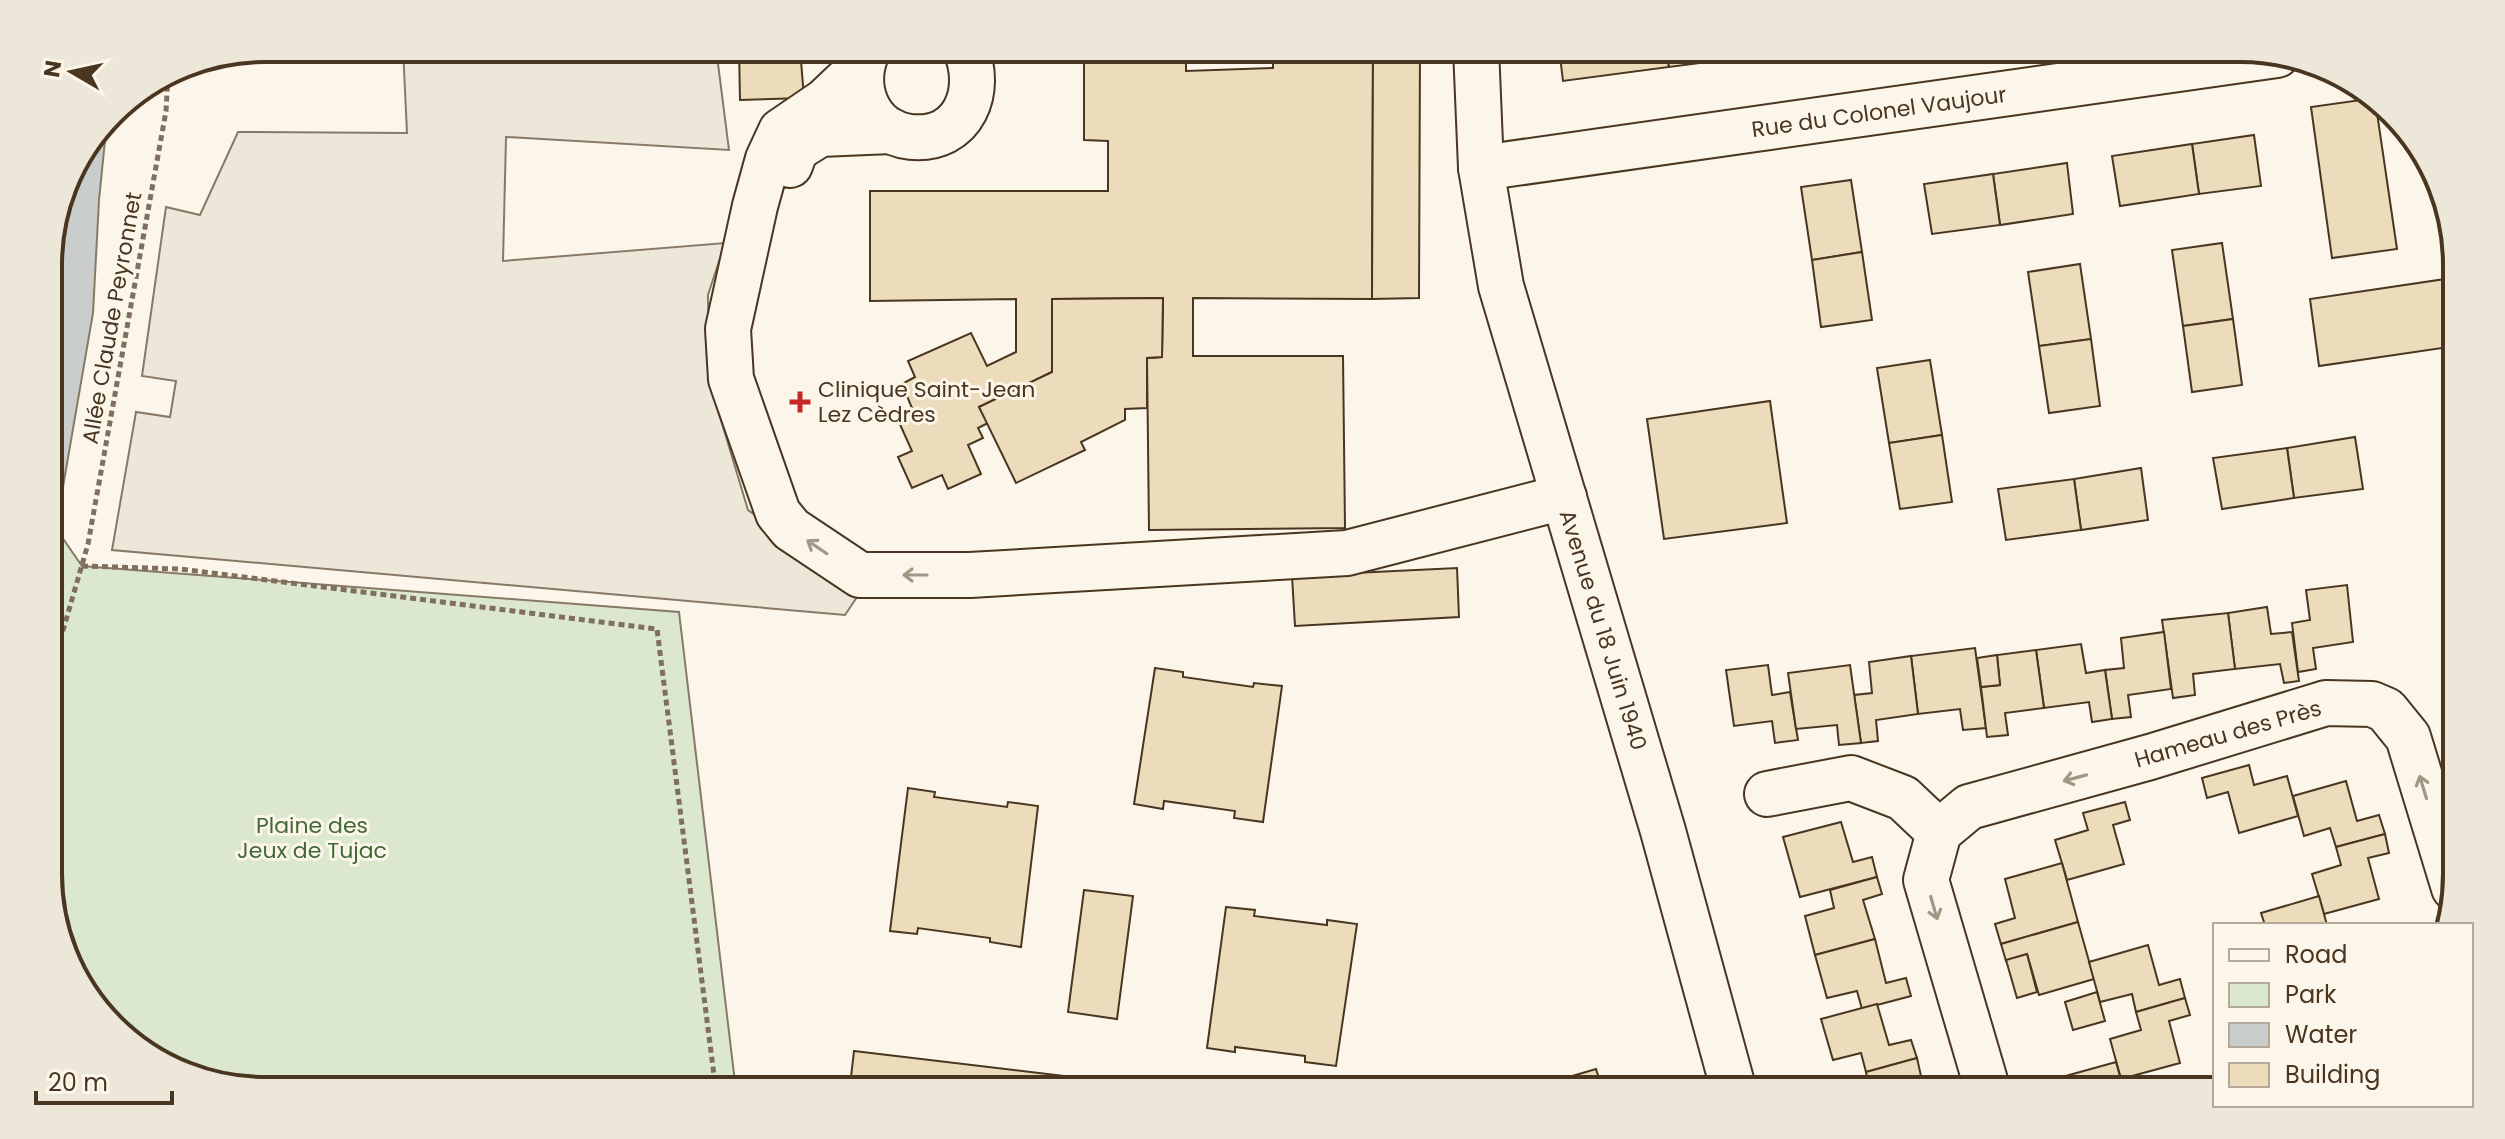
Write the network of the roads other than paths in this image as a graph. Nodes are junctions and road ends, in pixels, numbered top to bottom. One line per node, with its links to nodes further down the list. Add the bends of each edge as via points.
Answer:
1 (860, 62): 9 (street, via 825,101 781,131 768,159)
2 (864, 62): 7 (street, via 860,86 865,104)
3 (972, 62): 7 (street, via 970,101 946,130 909,137)
4 (1477, 62): 8 (street, Avenue du 18 Juin 1940)
5 (2146, 62): 6 (street, Rue du Colonel Vaujour)
6 (2090, 65): 8 (street, Rue du Colonel Vaujour)
7 (891, 131): 9 (street, via 820,134 796,149 770,225)
8 (1481, 168): 10 (street, Avenue du 18 Juin 1940, via 1501,286)
9 (739, 271): 10 (street, one-way to 9, via 1347,553 970,575 860,575 791,529 778,513 731,379 728,329)
10 (1564, 497): 14 (street, Avenue du 18 Juin 1940)
11 (1767, 794): 12 (street, via 1851,778 1903,798)
12 (1939, 832): 13 (street, Hameau des Près, one-way to 12, via 2408,737 2386,710 2372,704 2326,703 1969,807); 15 (street, one-way to 15, via 1926,880)
13 (2443, 852)
14 (1730, 1077)
15 (1984, 1077)

